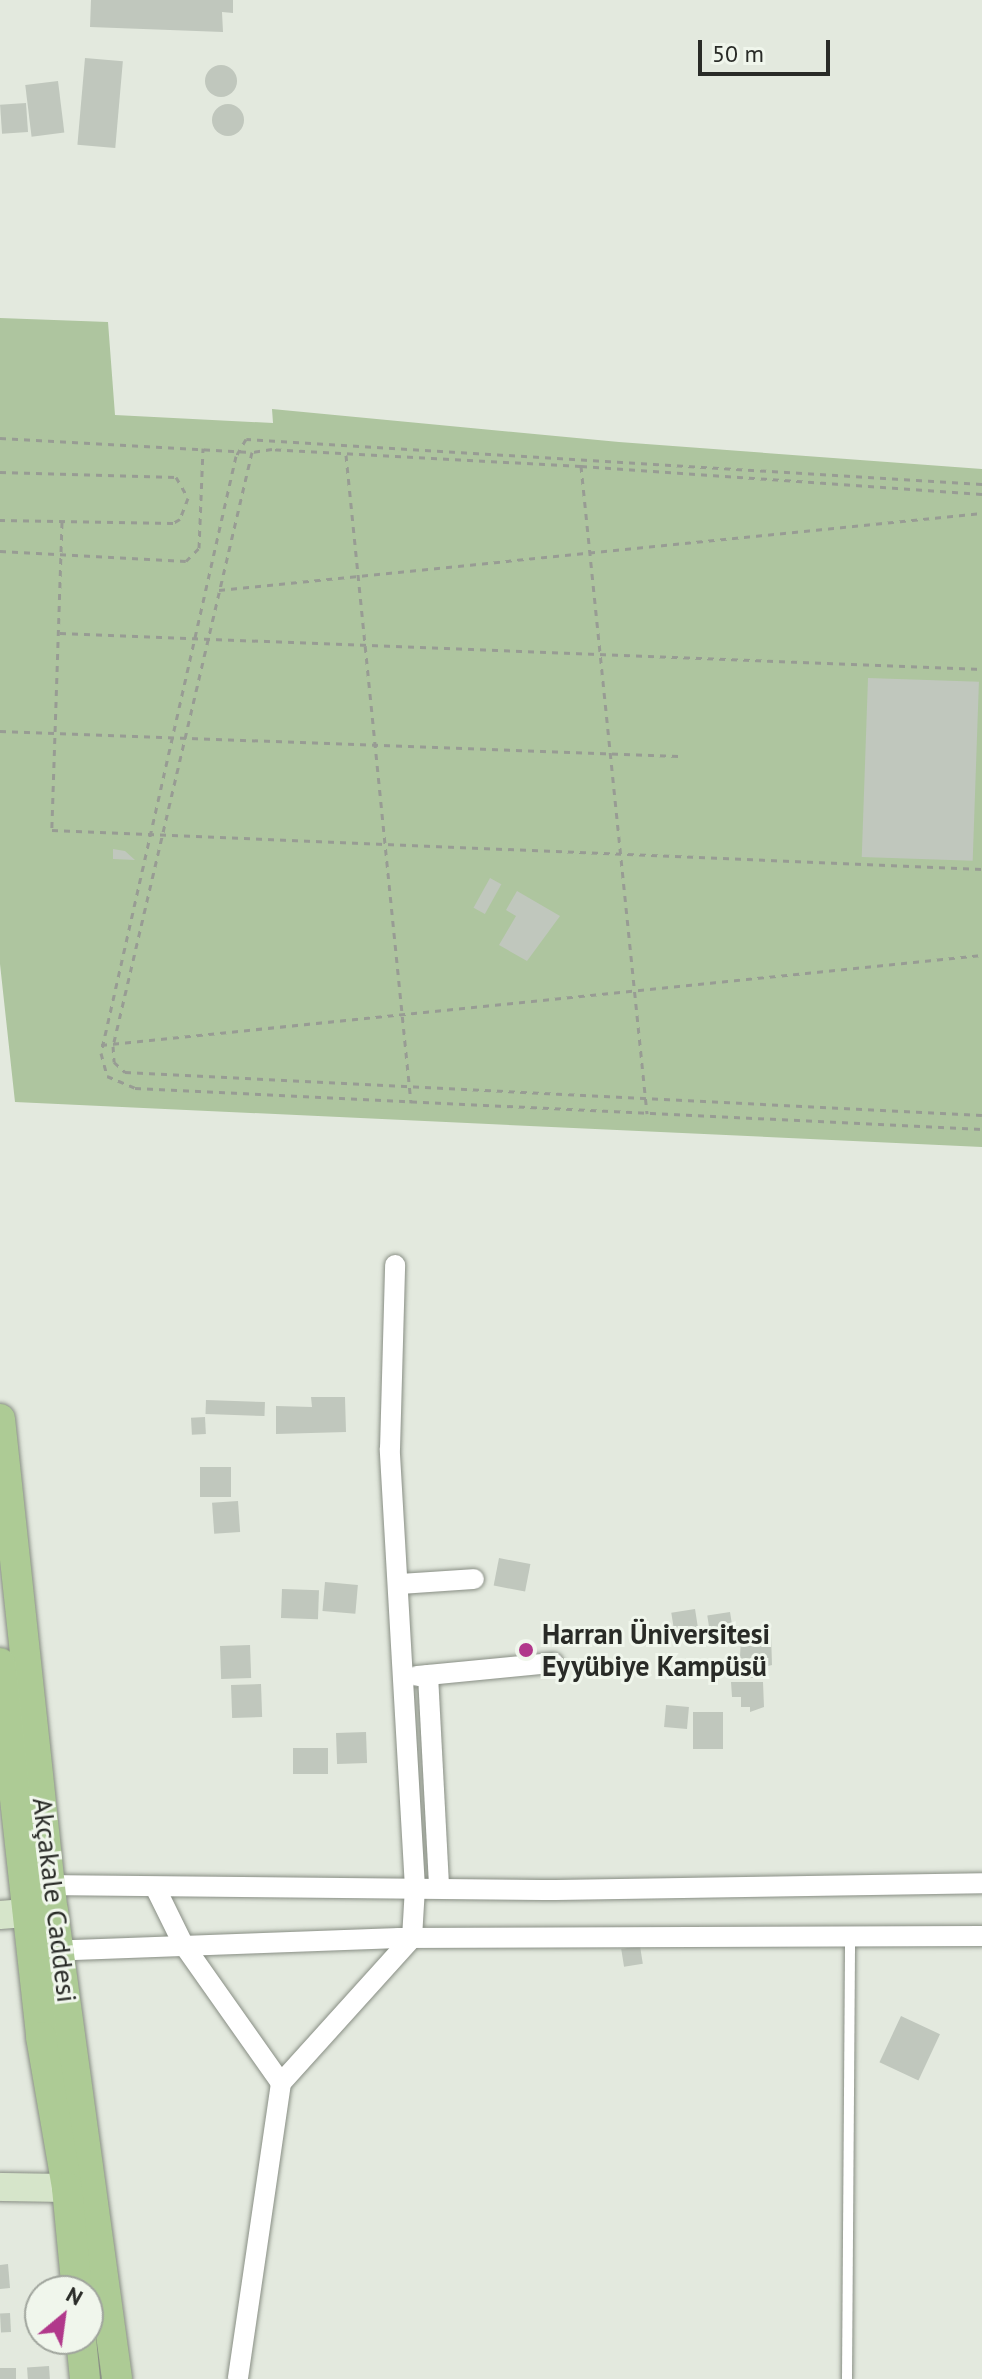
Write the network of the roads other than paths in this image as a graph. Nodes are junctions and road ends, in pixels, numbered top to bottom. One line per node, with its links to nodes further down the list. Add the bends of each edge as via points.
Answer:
1 (395, 1265): 4 (street, via 390,1449)
2 (0, 1419): 13 (main road, Akçakale Caddesi)
3 (474, 1579): 4 (street)
4 (399, 1584): 8 (street)
5 (0, 1663): 13 (main road, Akçakale Caddesi)
6 (553, 1663): 7 (street)
7 (428, 1675): 8 (street); 12 (street)
8 (405, 1677): 11 (street)
9 (982, 1883): 12 (street)
10 (155, 1887): 11 (street); 13 (street); 17 (street)
11 (415, 1888): 12 (street); 16 (street)
12 (439, 1888)
13 (31, 1902): 18 (main road, Akçakale Caddesi)
14 (850, 1934): 15 (street); 16 (street); 27 (lane)
15 (982, 1936)
16 (412, 1938): 17 (street); 19 (street)
17 (183, 1944): 18 (street); 19 (street)
18 (45, 1951): 21 (main road, Akçakale Caddesi); 25 (main road, Akçakale Caddesi)
19 (281, 2083): 26 (street)
20 (0, 2187): 21 (street)
21 (67, 2188): 22 (main road, Akçakale Caddesi)
22 (75, 2275)
23 (83, 2355): 24 (main road)
24 (85, 2379)
25 (117, 2379)
26 (238, 2379)
27 (847, 2379)

